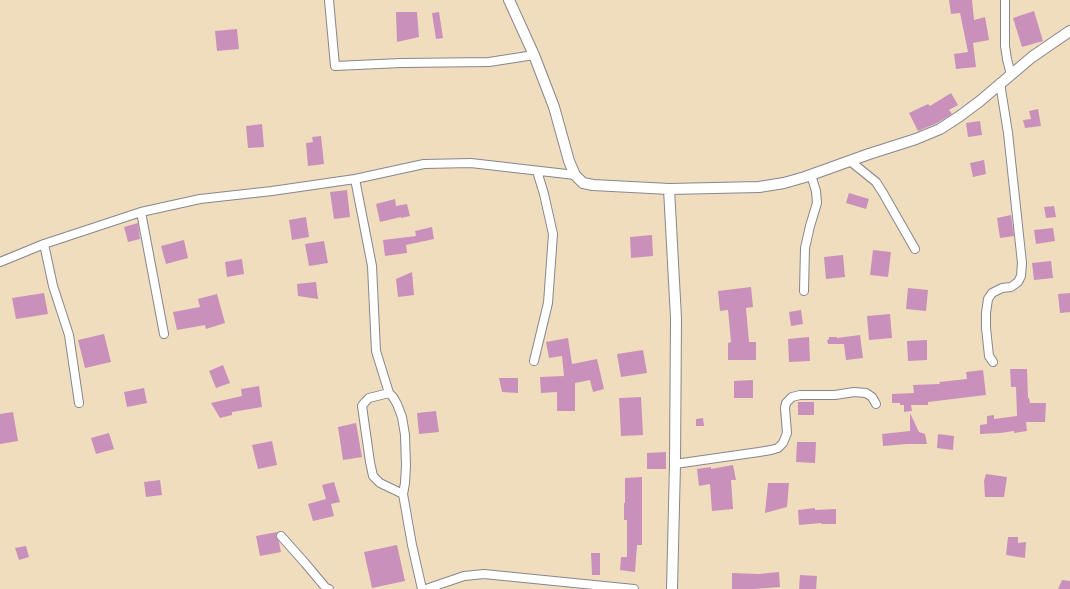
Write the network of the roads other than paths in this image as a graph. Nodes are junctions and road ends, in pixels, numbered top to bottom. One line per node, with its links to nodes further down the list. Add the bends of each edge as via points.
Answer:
1 (329, 0): 5 (street, via 335,66 489,62)
2 (509, 0): 5 (street)
3 (1005, 0): 6 (street, via 1005,46)
4 (1070, 31): 6 (street)
5 (534, 55): 10 (street, via 554,107)
6 (1011, 74): 7 (street)
7 (1000, 83): 8 (street, via 980,101 940,129); 21 (street, via 1022,263 1018,282 992,293 988,299 986,313 989,356)
8 (850, 161): 11 (street); 16 (street, via 876,182)
9 (537, 171): 10 (street); 12 (street, via 471,163 424,164); 20 (street, via 553,234 548,303)
10 (575, 175): 13 (street, via 583,182 593,185)
11 (811, 175): 13 (street, via 759,187); 18 (street, via 817,203 805,248)
12 (355, 179): 14 (street, via 200,199); 22 (street, via 372,266 376,351)
13 (669, 189): 25 (street, via 676,318)
14 (141, 212): 15 (street); 19 (street)
15 (44, 244): 17 (street); 23 (street, via 68,336)
16 (915, 249)
17 (0, 262)
18 (804, 291)
19 (164, 334)
20 (534, 361)
21 (992, 362)
22 (389, 393): 26 (street, via 398,404 405,435 406,466); 26 (street, via 369,398 362,406 373,476 380,483)
23 (79, 403)
24 (876, 404): 25 (street, via 872,396 854,392 792,397 786,402 787,433 778,448)
25 (675, 464): 32 (street)
26 (403, 494): 29 (street)
27 (281, 536): 28 (street)
28 (329, 589)
29 (422, 589)
30 (426, 589): 31 (street, via 464,576 484,574)
31 (634, 589)
32 (672, 589)

